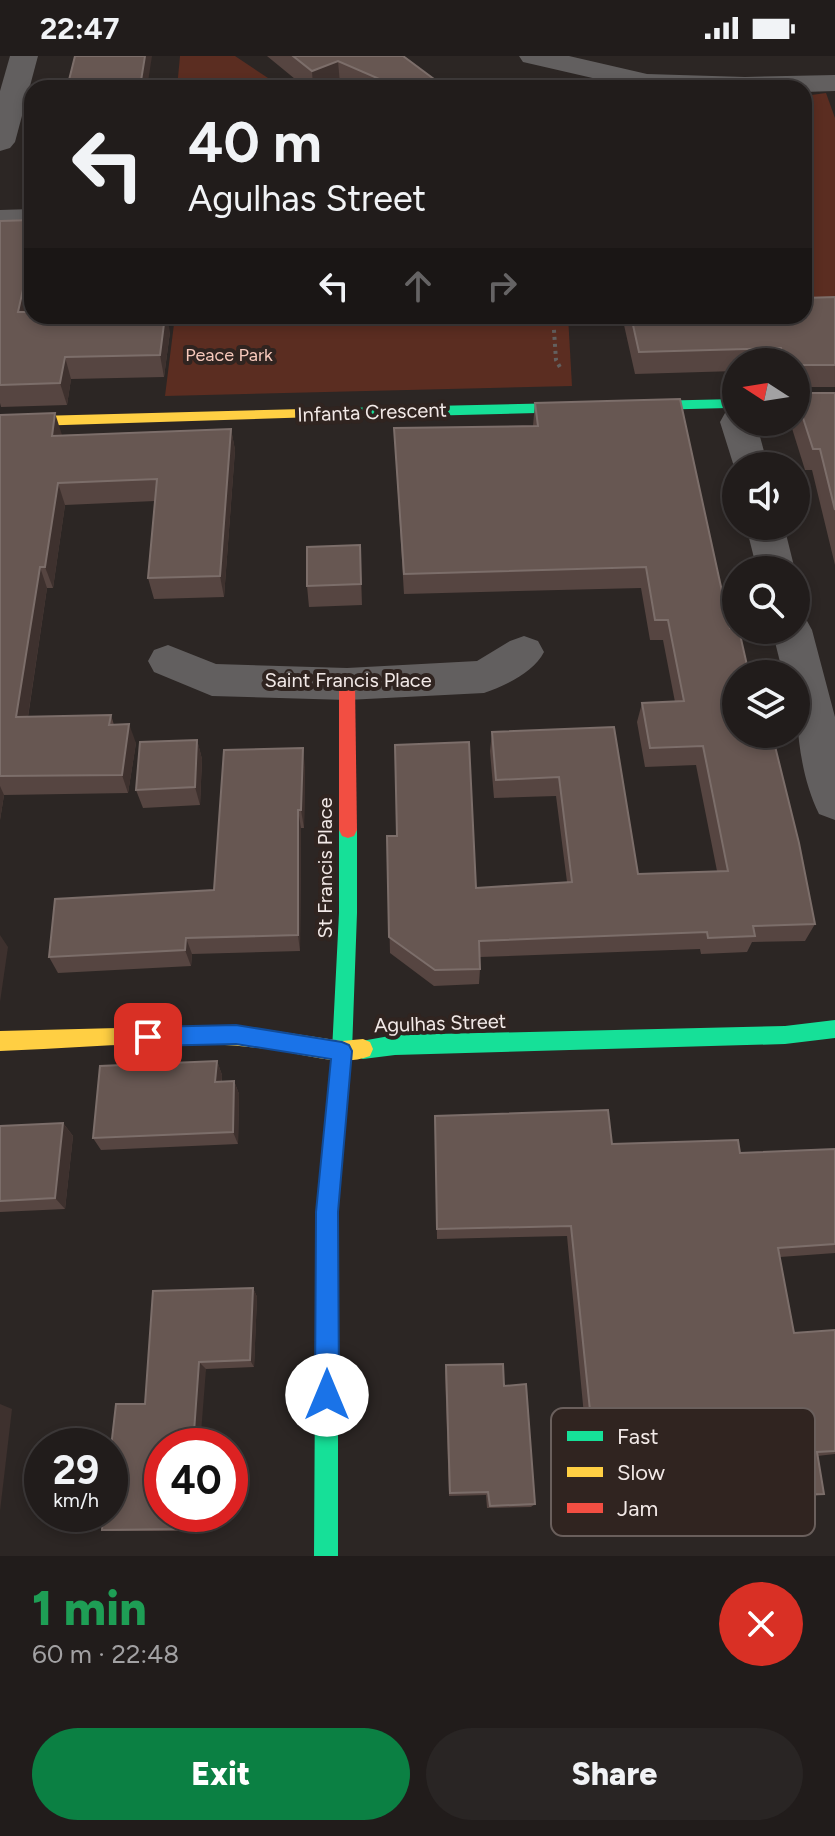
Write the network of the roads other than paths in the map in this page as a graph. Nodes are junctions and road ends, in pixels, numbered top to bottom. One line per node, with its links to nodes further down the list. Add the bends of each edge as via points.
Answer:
1 (24, 56): 6 (street)
2 (533, 56): 3 (street)
3 (638, 80)
4 (812, 83): 5 (street)
5 (835, 83)
6 (0, 142)
7 (24, 218): 8 (street)
8 (0, 219)
9 (722, 410): 10 (street, Infanta Crescent, via 576,406)
10 (0, 422)
11 (799, 644): 15 (street)
12 (524, 652): 14 (street, Saint Francis Place, via 484,677)
13 (168, 661): 14 (street, Saint Francis Place, via 212,680)
14 (347, 684): 19 (street, St Francis Place, via 348,913)
15 (821, 687): 16 (street)
16 (835, 801)
17 (835, 1029): 19 (street, Agulhas Street)
18 (0, 1041): 19 (street, Agulhas Street, via 236,1034)
19 (342, 1051): 20 (street, St Francis Place, via 327,1212)
20 (326, 1556)

